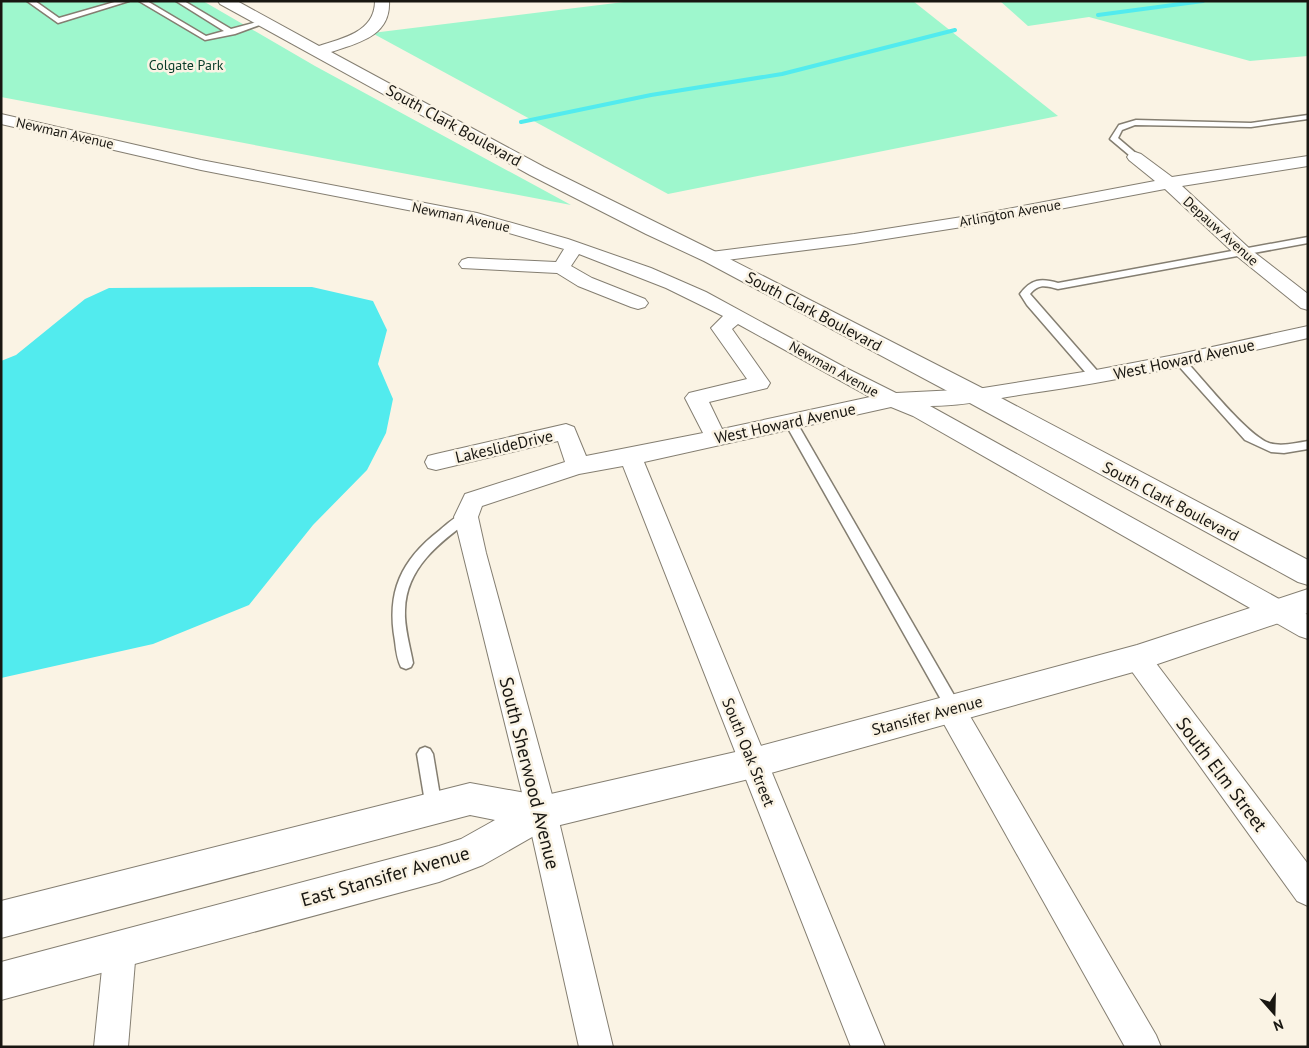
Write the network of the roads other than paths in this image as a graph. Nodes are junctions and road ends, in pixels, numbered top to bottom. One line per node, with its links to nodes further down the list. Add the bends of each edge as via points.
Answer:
1 (30, 1): 2 (lane, via 58,21)
2 (126, 1)
3 (142, 1): 8 (lane, via 205,38)
4 (179, 1): 8 (lane)
5 (225, 1): 7 (street, South Clark Boulevard)
6 (382, 1): 9 (street, via 382,16 377,25 364,34)
7 (264, 22): 8 (lane); 9 (street, South Clark Boulevard)
8 (232, 32)
9 (318, 51): 20 (street, South Clark Boulevard, via 537,171)
10 (1308, 117): 14 (lane, via 1251,125 1136,122 1116,130 1114,138)
11 (1, 119): 12 (street, Newman Avenue)
12 (32, 126): 13 (street); 18 (street, Newman Avenue, via 201,165 476,218)
13 (1, 132)
14 (1134, 157): 16 (street, Depauw Avenue)
15 (1308, 161): 16 (street, Arlington Avenue)
16 (1169, 183): 19 (street, Depauw Avenue); 20 (street, Arlington Avenue, via 854,239)
17 (1308, 240): 19 (lane)
18 (575, 247): 22 (street); 25 (street, Newman Avenue, via 660,279)
19 (1244, 253): 24 (street, Depauw Avenue); 28 (lane, via 1058,286 1043,281 1029,287 1025,294 1031,303)
20 (711, 257): 29 (street, South Clark Boulevard)
21 (468, 264): 22 (street)
22 (561, 268): 23 (street, via 585,282)
23 (638, 303)
24 (1308, 304)
25 (736, 315): 30 (street, Newman Avenue); 32 (street, via 721,328 760,383 696,398)
26 (1308, 332): 27 (street, West Howard Avenue)
27 (1180, 361): 28 (street, West Howard Avenue); 33 (lane, via 1249,436 1263,446 1276,449)
28 (1096, 377): 29 (street, West Howard Avenue)
29 (977, 396): 30 (street, West Howard Avenue); 38 (street, South Clark Boulevard)
30 (891, 400): 31 (street, West Howard Avenue); 39 (street, via 921,411)
31 (791, 423): 32 (street, West Howard Avenue); 43 (lane)
32 (716, 438): 34 (street, West Howard Avenue)
33 (1308, 445)
34 (630, 457): 36 (street, West Howard Avenue); 45 (street, South Oak Street)
35 (436, 462): 36 (street, LakeslideDrive, via 566,432)
36 (578, 466): 37 (street, West Howard Avenue)
37 (469, 509): 42 (lane, via 431,543 404,576 398,609); 47 (street, South Sherwood Avenue)
38 (1308, 574)
39 (1293, 606): 40 (street); 41 (street, Stansifer Avenue)
40 (1308, 628)
41 (1137, 658): 43 (street, Stansifer Avenue); 48 (street, South Elm Street)
42 (406, 663)
43 (952, 708): 45 (street, Stansifer Avenue); 55 (street)
44 (425, 754): 46 (lane)
45 (753, 763): 47 (street, Stansifer Avenue); 54 (street, South Oak Street)
46 (434, 808): 47 (street, via 470,799); 49 (street)
47 (542, 813): 50 (street, East Stansifer Avenue, via 470,853 439,864); 53 (street, South Sherwood Avenue)
48 (1308, 890)
49 (1, 920)
50 (120, 949): 51 (street, East Stansifer Avenue); 52 (street)
51 (1, 981)
52 (111, 1047)
53 (596, 1047)
54 (868, 1047)
55 (1144, 1047)

